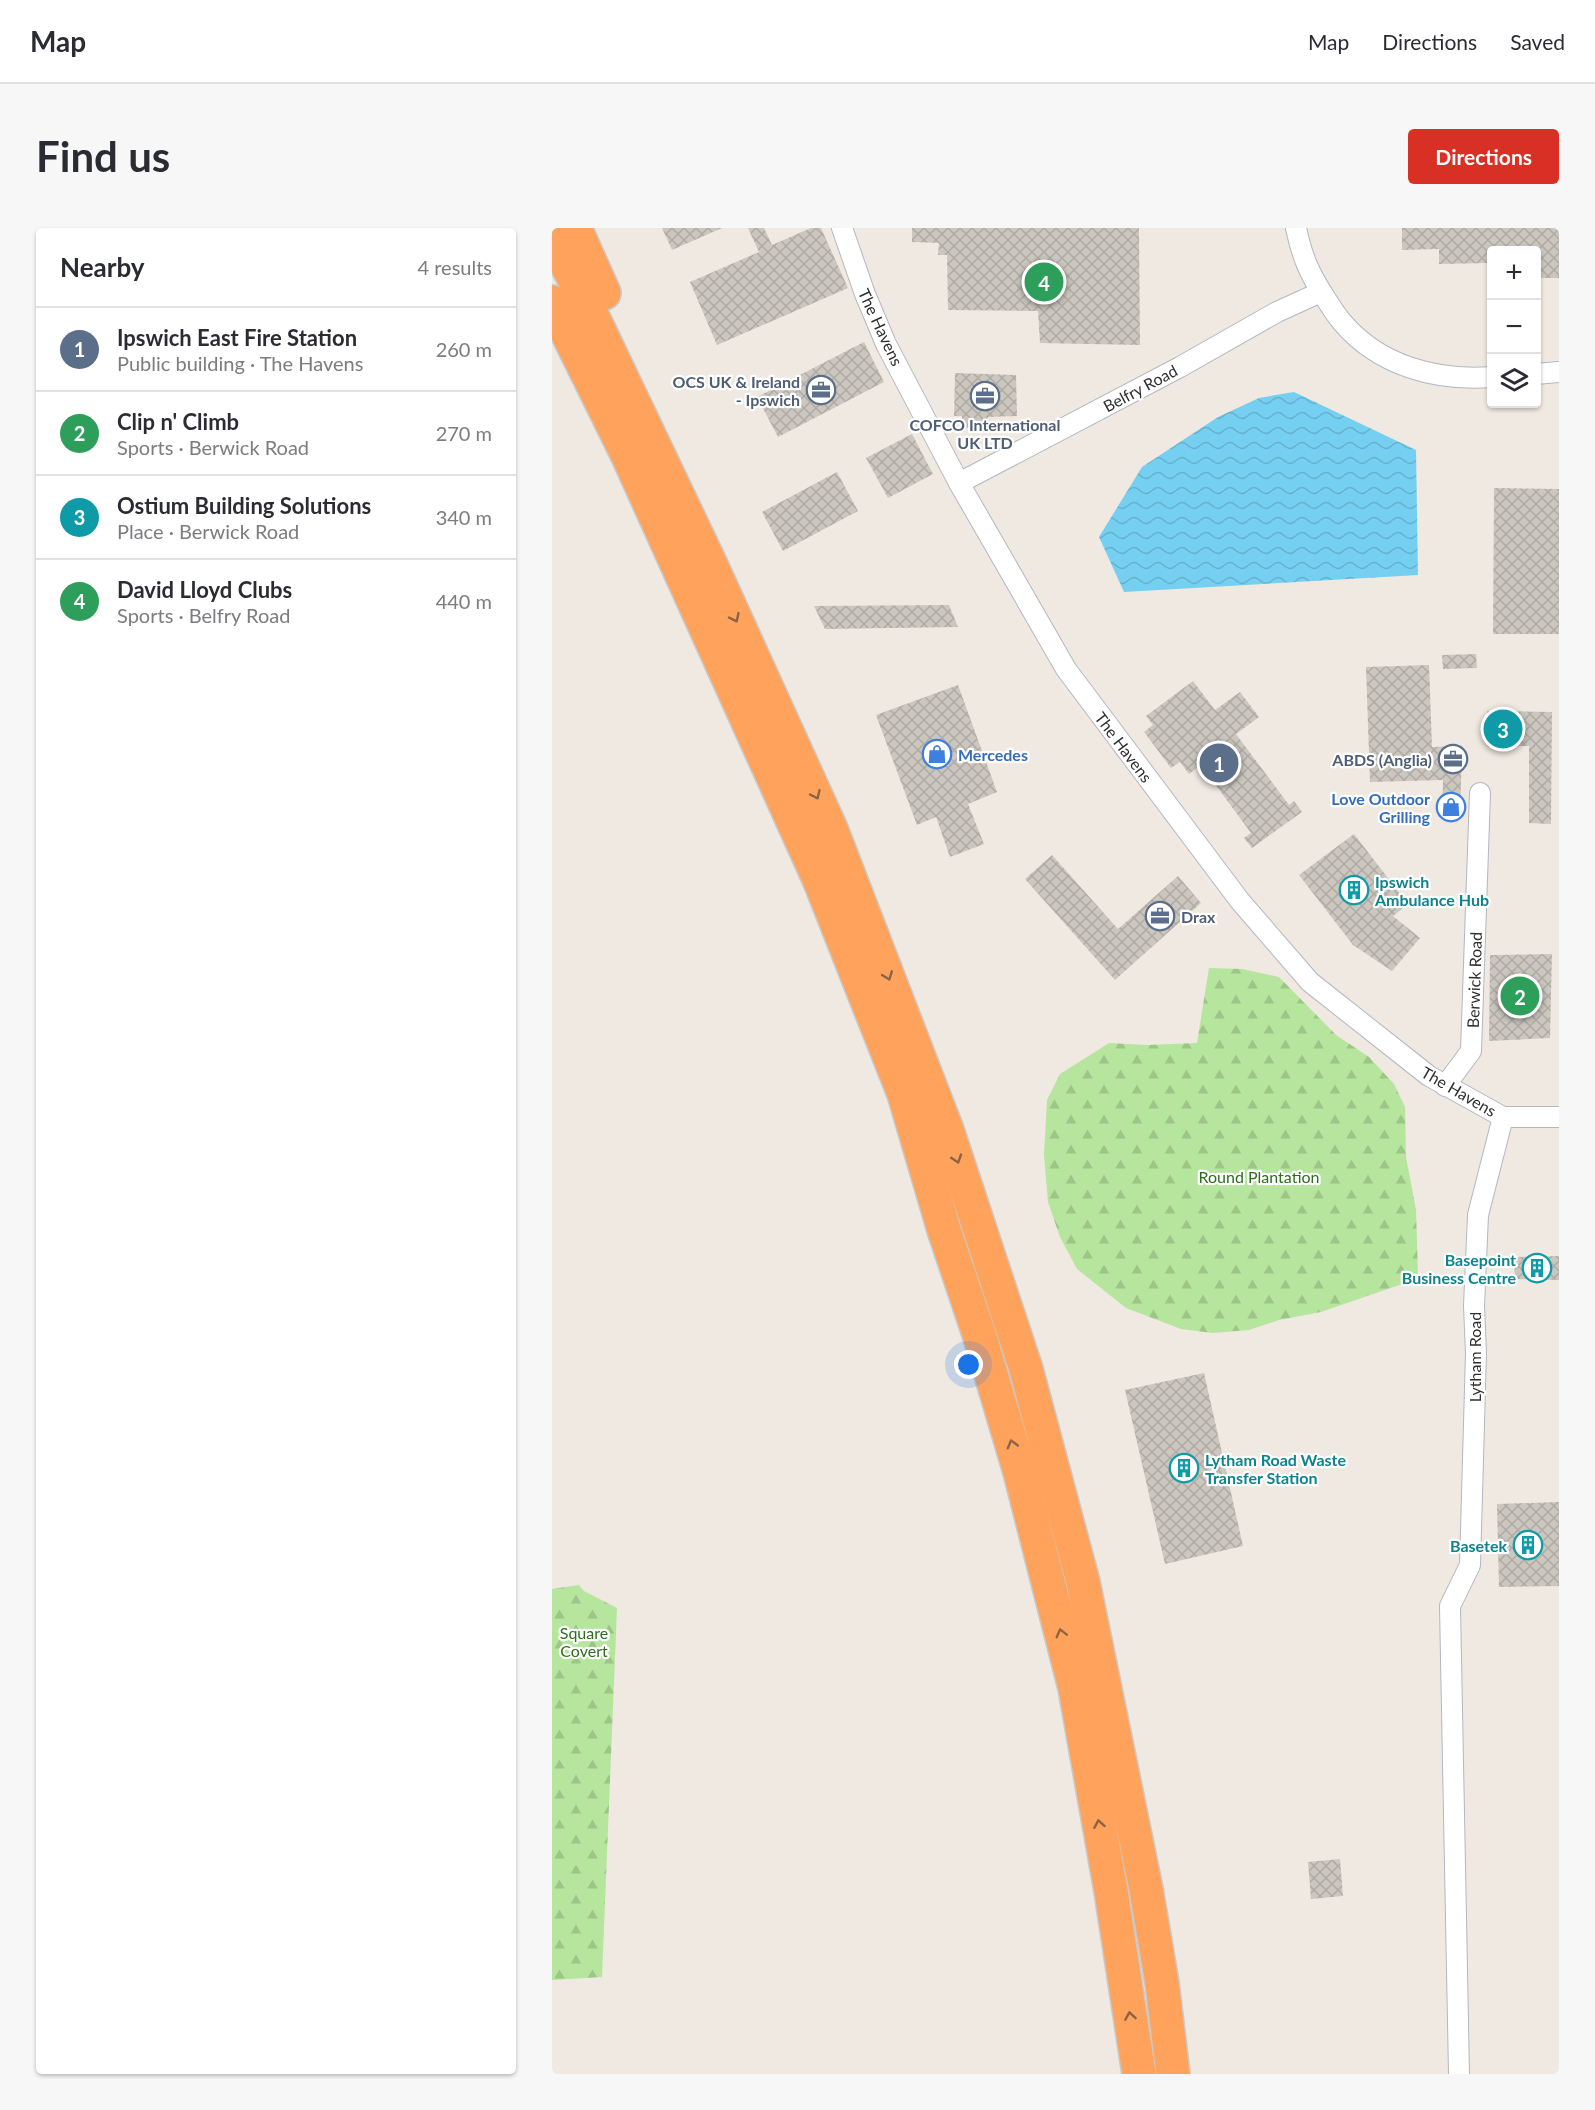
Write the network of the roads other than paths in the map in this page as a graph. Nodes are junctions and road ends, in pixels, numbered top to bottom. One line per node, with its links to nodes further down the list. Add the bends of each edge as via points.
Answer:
1 (575, 228): 13 (highway, via 689,474)
2 (842, 228): 12 (street, The Havens, via 886,344)
3 (1296, 228): 5 (street, via 1301,253)
4 (552, 237): 13 (highway)
5 (1321, 292): 10 (street, via 1341,322 1379,354 1425,373); 12 (street, Belfry Road)
6 (552, 302): 11 (highway)
7 (552, 342): 11 (highway, via 592,410)
8 (1559, 372): 9 (street)
9 (1541, 374)
10 (1487, 377)
11 (628, 456): 18 (highway, one-way to 11, via 1075,1688 1020,1472 904,1094 819,879)
12 (958, 483): 15 (street, The Havens, via 1066,669 1240,901 1310,981)
13 (711, 565): 19 (highway, one-way to 19, via 831,829 947,1130 1026,1369 1086,1594 1146,1889)
14 (1480, 793): 15 (street, Berwick Road, via 1471,1051)
15 (1444, 1086): 16 (street, The Havens)
16 (1503, 1117): 17 (street, The Havens); 20 (street, Lytham Road, via 1478,1215 1470,1565 1450,1606)
17 (1559, 1118)
18 (1139, 2074)
19 (1173, 2074)
20 (1459, 2074)

